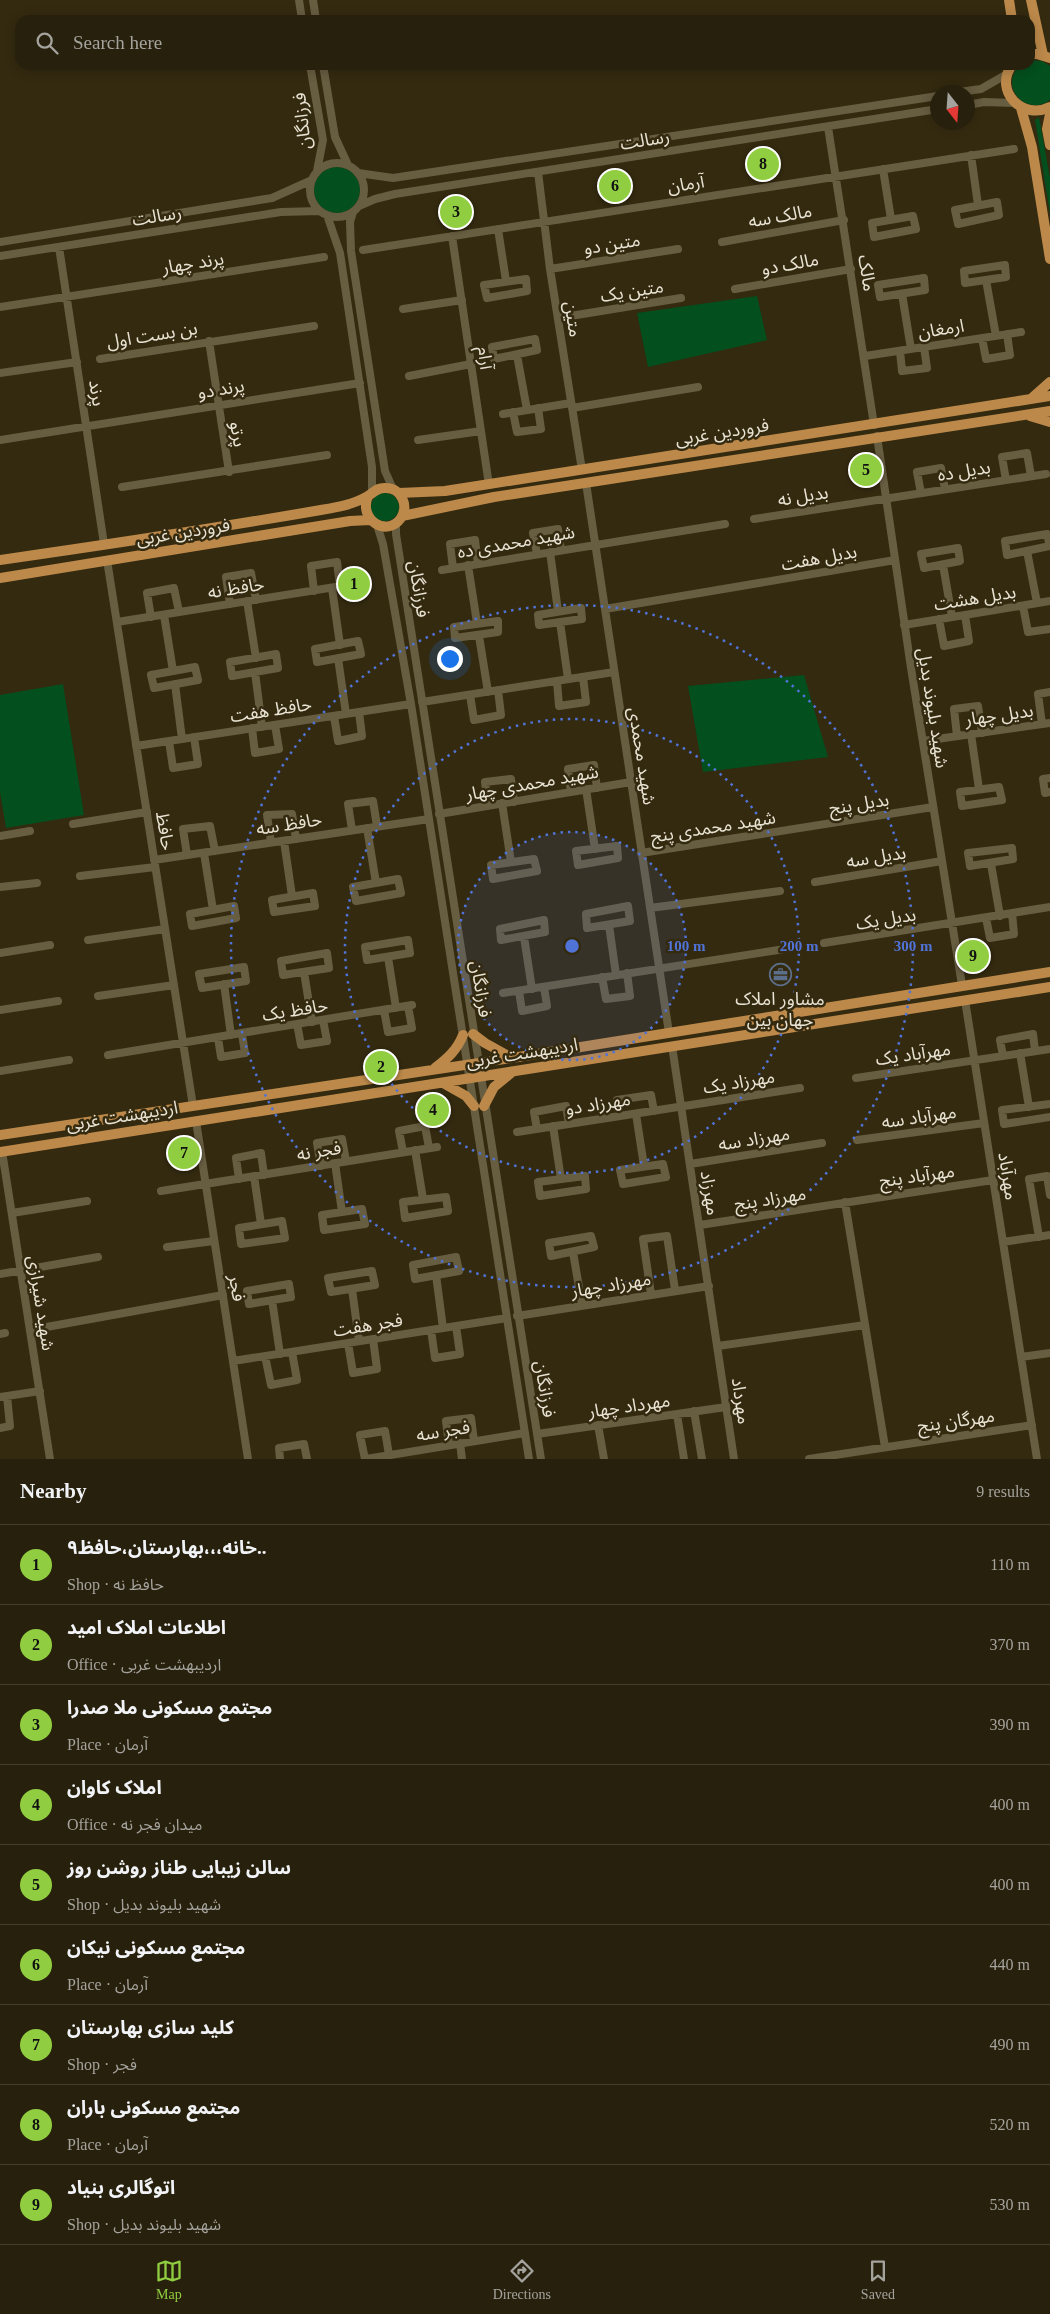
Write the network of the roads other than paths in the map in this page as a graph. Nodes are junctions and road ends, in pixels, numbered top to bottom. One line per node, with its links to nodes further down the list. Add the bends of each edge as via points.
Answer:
1 (299, 0): 5 (street)
2 (313, 0): 6 (street)
3 (1009, 0): 7 (main road)
4 (1031, 0): 8 (main road)
5 (301, 15)
6 (315, 15)
7 (1011, 15)
8 (1047, 56)
9 (311, 70): 28 (street, فرزانگان, via 322,140)
10 (324, 70): 24 (street, فرزانگان, via 335,137)
11 (1007, 70): 13 (street)
12 (1010, 70): 16 (main road, via 1008,93)
13 (975, 90)
14 (930, 97): 27 (street, رسالت, via 393,178)
15 (975, 104): 16 (street)
16 (1018, 105): 17 (main road, via 1033,111); 45 (main road, via 1032,147)
17 (1050, 107)
18 (930, 111): 20 (street, رسالت)
19 (1050, 114): 21 (main road, via 1047,129)
20 (828, 127): 26 (street, رسالت); 29 (street, مالک)
21 (1050, 144)
22 (1014, 149): 23 (street, آرمان)
23 (971, 155): 25 (street, آرمان); 30 (street)
24 (348, 166): 27 (street); 28 (street, via 340,163 328,165)
25 (883, 169): 29 (street, آرمان); 33 (street)
26 (538, 172): 31 (street, رسالت, via 395,194 374,199); 35 (street, متین)
27 (358, 173): 31 (street, via 364,183 364,191)
28 (314, 176): 32 (street, via 311,197); 38 (street, رسالت, via 272,198)
29 (836, 176): 34 (street, مالک); 35 (street, آرمان)
30 (978, 205): 30 (street, via 955,210 958,224 999,215 997,202)
31 (356, 209): 32 (street, via 345,216); 104 (street, via 350,222 351,252 385,471)
32 (323, 213): 40 (street, رسالت, via 281,212); 75 (street, via 340,253)
33 (892, 219): 33 (street, via 872,223 874,237 916,229 913,216)
34 (844, 220): 39 (street, مالک سه); 47 (street, مالک)
35 (544, 222): 36 (street, آرمان); 46 (street, متین)
36 (498, 229): 37 (street, آرمان); 49 (street)
37 (452, 236): 42 (street, آرمان); 54 (street, آرام)
38 (0, 242)
39 (722, 242)
40 (59, 247): 43 (street, رسالت); 52 (street, پرند)
41 (678, 248): 46 (street, متین دو)
42 (362, 250)
43 (0, 256)
44 (324, 257): 52 (street, پرند چهار)
45 (1050, 259)
46 (550, 269): 57 (street, متین)
47 (851, 269): 50 (street, مالک دو); 68 (street, مالک)
48 (986, 280): 48 (street, via 965,283 964,271 1005,265 1006,277); 61 (street)
49 (506, 281): 49 (street, via 484,285 487,298 527,291 526,279)
50 (735, 289)
51 (902, 294): 51 (street, via 880,297 878,285 924,278 925,290); 65 (street)
52 (67, 296): 55 (street, پرند چهار); 70 (street, پرند)
53 (681, 298): 57 (street, متین یک)
54 (462, 300): 56 (street); 71 (street, آرام)
55 (0, 307)
56 (403, 309)
57 (558, 318): 80 (street, متین)
58 (314, 326): 63 (street, بن بست اول)
59 (1021, 332): 60 (street, ارمغان)
60 (1007, 334): 61 (street, ارمغان); 62 (street, via 1010,355 986,359)
61 (996, 336): 62 (street, ارمغان)
62 (982, 338): 64 (street, ارمغان)
63 (209, 341): 69 (street, بن بست اول); 79 (street, پرتو)
64 (924, 347): 65 (street, ارمغان); 66 (street, via 927,368 902,371)
65 (911, 349): 66 (street, ارمغان)
66 (900, 351): 68 (street, ارمغان)
67 (517, 356): 67 (street, via 494,359 492,347 536,339 538,350); 82 (street)
68 (865, 356): 88 (street, مالک)
69 (100, 359)
70 (77, 362): 72 (street); 89 (street, پرند)
71 (471, 364): 73 (street); 90 (street, آرام)
72 (0, 373)
73 (409, 376)
74 (1050, 382): 78 (main road)
75 (360, 383): 79 (street, پرند دو); 106 (street, via 372,466)
76 (698, 387): 80 (street)
77 (1050, 396): 78 (main road, فروردین غربی)
78 (1031, 399): 88 (main road, فروردین غربی)
79 (218, 404): 89 (street, پرند دو); 96 (street, پرتو)
80 (571, 406): 81 (street); 95 (street, متین)
81 (538, 408): 82 (street); 84 (street, via 541,429 517,432)
82 (528, 410): 84 (street)
83 (1050, 411): 86 (main road, فروردین غربی)
84 (513, 412): 85 (street)
85 (503, 414)
86 (1024, 414): 87 (main road); 91 (main road, فروردین غربی)
87 (1050, 422)
88 (874, 425): 95 (main road, فروردین غربی)
89 (87, 427): 92 (street, پرند دو); 112 (street, پرند)
90 (481, 431): 93 (street); 101 (street, آرام)
91 (877, 436): 100 (main road, فروردین غربی); 107 (street, شهید بلیوند بدیل)
92 (0, 440)
93 (418, 440)
94 (327, 455): 96 (street)
95 (582, 470): 101 (main road, فروردین غربی)
96 (229, 472): 102 (street)
97 (1046, 474): 98 (street, بدیل ده)
98 (1031, 476): 99 (street, بدیل ده); 99 (street, via 1027,454 1002,457)
99 (1006, 480): 103 (street, بدیل ده)
100 (586, 483): 109 (main road, فروردین غربی, via 494,497); 113 (street, شهید محمدی)
101 (489, 485): 104 (main road, فروردین غربی, via 445,491)
102 (122, 488)
103 (945, 489): 105 (street, بدیل ده); 105 (street, via 941,468 918,472)
104 (396, 491): 106 (main road, via 382,488); 109 (main road, via 404,504)
105 (921, 493): 107 (street, بدیل ده)
106 (370, 494): 110 (main road, via 365,509); 112 (main road, فروردین غربی, via 348,505)
107 (886, 498): 108 (street, بدیل نه); 120 (street, شهید بلیوند بدیل)
108 (754, 519)
109 (399, 520): 110 (main road, via 390,526); 164 (street, فرزانگان, via 396,534)
110 (374, 523): 119 (main road, فروردین غربی, via 350,521); 165 (street, فرزانگان, via 383,544)
111 (725, 524): 113 (street, شهید محمدی ده)
112 (104, 544): 118 (main road, فروردین غربی)
113 (595, 544): 114 (street, شهید محمدی ده); 135 (street, شهید محمدی)
114 (561, 550): 116 (street, شهید محمدی ده); 117 (street, via 558,529 533,533)
115 (1028, 551): 115 (street, via 1007,554 1004,540 1047,534 1050,546); 132 (street)
116 (550, 552): 117 (street, شهید محمدی ده); 136 (street)
117 (537, 554): 121 (street, شهید محمدی ده)
118 (0, 560)
119 (107, 560): 126 (main road, فروردین غربی); 144 (street, حافظ)
120 (895, 560): 135 (street, بدیل هفت); 147 (street, شهید بلیوند بدیل)
121 (478, 564): 123 (street, شهید محمدی ده); 124 (street, via 475,540 450,544)
122 (943, 565): 122 (street, via 924,568 921,554 958,548 960,561); 142 (street)
123 (468, 566): 124 (street, شهید محمدی ده); 146 (street)
124 (453, 568): 125 (street, شهید محمدی ده)
125 (442, 570)
126 (0, 578)
127 (360, 583): 128 (street, حافظ نه)
128 (336, 587): 129 (street, حافظ نه); 129 (street, via 336,562 311,566); 150 (street)
129 (314, 591): 130 (street, حافظ نه)
130 (252, 601): 133 (street, حافظ نه); 133 (street, via 251,572 226,577); 151 (street)
131 (1049, 601): 132 (street, بدیل هشت); 137 (street)
132 (1037, 603): 134 (street, بدیل هشت)
133 (230, 604): 138 (street, حافظ نه)
134 (1023, 606): 140 (street, بدیل هشت); 148 (street, via 1028,632)
135 (605, 609): 155 (street, شهید محمدی)
136 (558, 611): 145 (street, via 538,615 539,625); 145 (street, via 582,608 582,619)
137 (1050, 611)
138 (178, 612): 139 (street, حافظ نه); 141 (street, via 174,588 147,593)
139 (164, 615): 141 (street, حافظ نه); 153 (street)
140 (964, 615): 142 (street, بدیل هشت); 143 (street, via 969,641 944,646)
141 (151, 617): 144 (street, حافظ نه)
142 (952, 617): 143 (street, بدیل هشت)
143 (939, 619): 147 (street, بدیل هشت)
144 (117, 622): 180 (street, حافظ)
145 (560, 622): 157 (street)
146 (477, 624): 149 (street, via 498,622 499,632); 149 (street, via 454,627 455,638)
147 (904, 625): 179 (street, شهید بلیوند بدیل)
148 (1050, 628)
149 (479, 636): 161 (street)
150 (340, 645): 152 (street, via 358,641 361,654); 152 (street, via 315,649 317,662)
151 (256, 658): 154 (street, via 276,654 278,668); 154 (street, via 230,662 232,676)
152 (338, 658): 167 (street)
153 (173, 671): 159 (street, via 151,675 154,688); 159 (street, via 195,667 198,680)
154 (255, 672): 171 (street)
155 (614, 672): 156 (street); 182 (street, شهید محمدی)
156 (583, 677): 157 (street); 158 (street, via 586,702 559,706)
157 (568, 679): 158 (street)
158 (557, 681): 160 (street)
159 (175, 684): 177 (street)
160 (498, 690): 161 (street); 163 (street, via 501,715 474,720)
161 (488, 692): 163 (street)
162 (1050, 692): 169 (street, via 1038,694)
163 (470, 695): 164 (street)
164 (422, 702): 193 (street, فرزانگان)
165 (411, 704): 166 (street, حافظ هفت); 194 (street, فرزانگان)
166 (359, 712): 167 (street, حافظ هفت); 168 (street, via 362,736 338,741)
167 (346, 714): 168 (street, حافظ هفت)
168 (334, 716): 170 (street, حافظ هفت)
169 (1046, 724): 173 (street, بدیل چهار)
170 (275, 725): 171 (street, حافظ هفت); 172 (street, via 279,750 255,753)
171 (262, 727): 172 (street, حافظ هفت)
172 (252, 728): 176 (street, حافظ هفت)
173 (982, 733): 174 (street, بدیل چهار); 175 (street, via 978,706 954,709)
174 (971, 734): 175 (street, بدیل چهار); 185 (street)
175 (957, 736): 179 (street, بدیل چهار)
176 (194, 737): 177 (street, حافظ هفت); 178 (street, via 198,764 173,768)
177 (182, 739): 178 (street, حافظ هفت)
178 (169, 741): 180 (street, حافظ هفت)
179 (923, 741): 191 (street, شهید بلیوند بدیل)
180 (136, 746): 192 (street, حافظ)
181 (1050, 778): 187 (street, via 1043,779 1045,793)
182 (631, 782): 183 (street, شهید محمدی چهار); 208 (street, شهید محمدی)
183 (597, 788): 184 (street, شهید محمدی چهار); 186 (street, via 594,765 568,769)
184 (586, 789): 186 (street, شهید محمدی چهار); 205 (street)
185 (979, 789): 185 (street, via 960,792 962,806 1002,800 999,787)
186 (571, 792): 188 (street, شهید محمدی چهار)
187 (1050, 792)
188 (514, 802): 189 (street, شهید محمدی چهار); 190 (street, via 511,779 485,782)
189 (502, 804): 190 (street, شهید محمدی چهار); 211 (street)
190 (488, 806): 193 (street, شهید محمدی چهار)
191 (934, 807): 199 (street, بدیل پنج); 210 (street, شهید بلیوند بدیل)
192 (147, 812): 195 (street); 212 (street, حافظ)
193 (439, 814): 264 (street, فرزانگان)
194 (429, 819): 196 (street, حافظ سه); 264 (street, فرزانگان)
195 (72, 824)
196 (378, 826): 197 (street, حافظ سه); 198 (street, via 373,801 348,804)
197 (367, 828): 198 (street, حافظ سه); 217 (street)
198 (352, 830): 202 (street, حافظ سه)
199 (790, 830): 208 (street, شهید محمدی پنج)
200 (30, 831): 201 (street)
201 (0, 836)
202 (296, 839): 203 (street, حافظ سه); 204 (street, via 292,814 267,815)
203 (284, 840): 204 (street, حافظ سه); 220 (street)
204 (271, 842): 206 (street, حافظ سه)
205 (595, 849): 205 (street, via 576,851 578,865 618,858 617,846)
206 (215, 851): 207 (street, حافظ سه); 209 (street, via 210,826 183,829)
207 (204, 853): 209 (street, حافظ سه); 223 (street)
208 (641, 853): 222 (street, شهید محمدی)
209 (187, 855): 212 (street, حافظ سه)
210 (942, 861): 215 (street, بدیل سه); 227 (street, شهید بلیوند بدیل)
211 (511, 862): 211 (street, via 491,865 493,879 536,871 534,859)
212 (155, 863): 214 (street, حافظ سه); 229 (street, حافظ)
213 (991, 864): 213 (street, via 970,866 968,853 1012,848 1013,859); 225 (street)
214 (80, 876)
215 (815, 882)
216 (37, 883): 218 (street)
217 (376, 883): 217 (street, via 398,878 401,892 356,901 353,887)
218 (0, 887)
219 (780, 890): 222 (street)
220 (292, 896): 220 (street, via 313,893 315,906 274,912 272,900)
221 (1050, 907): 224 (street, بدیل یک)
222 (650, 908): 237 (street, شهید محمدی)
223 (213, 910): 223 (street, via 234,906 236,918 192,926 190,914)
224 (1012, 914): 225 (street, بدیل یک); 226 (street, via 1014,934 990,938)
225 (1000, 916): 226 (street, بدیل یک)
226 (986, 918): 227 (street, بدیل یک)
227 (952, 924): 232 (street, بدیل یک); 244 (street, شهید بلیوند بدیل)
228 (609, 925): 228 (street, via 587,928 586,914 628,906 630,921); 241 (street)
229 (165, 929): 231 (street); 245 (street, حافظ)
230 (524, 937): 230 (street, via 501,940 500,928 544,920 545,932); 248 (street)
231 (88, 940)
232 (824, 943)
233 (50, 945): 235 (street)
234 (791, 948): 237 (street)
235 (0, 953)
236 (388, 957): 236 (street, via 367,960 365,947 408,940 410,953); 254 (street)
237 (659, 968): 240 (street); 262 (street, شهید محمدی)
238 (304, 972): 238 (street, via 284,976 281,960 327,953 329,968); 259 (street)
239 (1050, 972): 244 (main road, اردیبهشت غربی)
240 (627, 973): 241 (street); 242 (street, via 630,996 606,1000)
241 (616, 975): 242 (street)
242 (602, 977): 246 (street)
243 (224, 984): 243 (street, via 202,988 199,974 244,967 246,981); 265 (street)
244 (962, 985): 255 (main road, اردیبهشت غربی)
245 (174, 986): 251 (street); 267 (street, حافظ)
246 (544, 986): 248 (street); 249 (street, via 547,1006 522,1011)
247 (1050, 987): 252 (main road, اردیبهشت غربی)
248 (532, 989): 249 (street)
249 (519, 991): 250 (street)
250 (502, 993)
251 (98, 996)
252 (965, 1000): 260 (main road, اردیبهشت غربی); 276 (street, مهرآباد)
253 (58, 1001): 256 (street)
254 (396, 1008): 257 (street, حافظ یک); 257 (street, حافظ یک, via 410,1006 412,1028 388,1032)
255 (815, 1009): 260 (main road); 262 (main road, اردیبهشت غربی)
256 (0, 1010)
257 (384, 1010): 258 (street, حافظ یک)
258 (323, 1020): 259 (street, حافظ یک); 261 (street, via 327,1041 310,1044 301,1045)
259 (312, 1022): 261 (street, حافظ یک)
260 (818, 1023): 268 (main road, اردیبهشت غربی)
261 (297, 1024): 263 (street, حافظ یک)
262 (669, 1033): 274 (main road, اردیبهشت غربی)
263 (242, 1034): 265 (street, حافظ یک); 266 (street, via 245,1053 221,1057)
264 (468, 1034): 274 (main road); 277 (street, فرزانگان); 278 (main road, via 448,1058)
265 (231, 1035): 266 (street, حافظ یک)
266 (218, 1038): 267 (street, حافظ یک)
267 (183, 1043): 272 (street, حافظ یک); 286 (street, حافظ)
268 (672, 1046): 280 (main road, اردیبهشت غربی); 288 (street, مهرزاد)
269 (1050, 1049): 270 (street, مهرآباد یک)
270 (1035, 1051): 271 (street, مهرآباد یک); 273 (street, via 1033,1034 1000,1040)
271 (1020, 1053): 273 (street, مهرآباد یک); 289 (street)
272 (108, 1055)
273 (1003, 1056): 276 (street, مهرآباد یک)
274 (512, 1058): 277 (main road, اردیبهشت غربی)
275 (69, 1060): 279 (street)
276 (975, 1060): 282 (street, مهرآباد یک); 295 (street, مهرآباد)
277 (472, 1063): 278 (main road, اردیبهشت غربی); 281 (street, فرزانگان)
278 (432, 1070): 286 (main road, اردیبهشت غربی)
279 (0, 1071)
280 (513, 1071): 281 (main road, اردیبهشت غربی); 287 (main road)
281 (475, 1078): 283 (main road, اردیبهشت غربی); 287 (street, فرزانگان)
282 (856, 1078)
283 (442, 1082): 287 (main road); 294 (main road, اردیبهشت غربی)
284 (800, 1088): 288 (street, مهرزاد یک)
285 (1050, 1104): 289 (street)
286 (193, 1106): 300 (main road, اردیبهشت غربی)
287 (479, 1106): 343 (street, فرزانگان); 344 (street, فرزانگان)
288 (682, 1106): 290 (street, مهرزاد دو); 308 (street, مهرزاد)
289 (1029, 1107): 293 (street, via 1002,1110 1004,1124)
290 (654, 1111): 291 (street, مهرزاد دو); 292 (street, via 651,1095 618,1100)
291 (636, 1114): 292 (street, مهرزاد دو); 310 (street)
292 (620, 1116): 296 (street, مهرزاد دو)
293 (1050, 1117)
294 (196, 1121): 304 (main road, اردیبهشت غربی); 316 (street, فجر)
295 (984, 1123): 301 (street, مهرآباد سه); 315 (street, مهرآباد)
296 (570, 1124): 297 (street, مهرزاد دو); 298 (street, via 566,1106 534,1112)
297 (553, 1126): 298 (street, مهرزاد دو); 314 (street)
298 (537, 1129): 299 (street, مهرزاد دو)
299 (517, 1132)
300 (0, 1136)
301 (858, 1140)
302 (822, 1143): 308 (street, مهرزاد سه)
303 (416, 1150): 305 (street, فجر نه); 305 (street, فجر نه, via 433,1147 425,1126 399,1131); 319 (street)
304 (1, 1152): 323 (street, شهید شیرازی)
305 (403, 1152): 306 (street, فجر نه)
306 (346, 1162): 307 (street, فجر نه); 309 (street, via 342,1139 317,1143)
307 (334, 1163): 309 (street, فجر نه); 322 (street)
308 (690, 1164): 325 (street, مهرزاد)
309 (320, 1166): 311 (street, فجر نه)
310 (644, 1166): 310 (street, via 620,1170 622,1184 666,1178 663,1164)
311 (264, 1175): 312 (street, فجر نه); 313 (street, via 262,1153 236,1158)
312 (254, 1176): 313 (street, فجر نه); 324 (street)
313 (239, 1179): 316 (street, فجر نه)
314 (561, 1179): 314 (street, via 538,1182 540,1196 586,1189 585,1176)
315 (993, 1180): 321 (street, مهرآباد پنج); 329 (street, مهرآباد)
316 (205, 1184): 317 (street, فجر نه); 328 (street, فجر)
317 (161, 1191)
318 (1050, 1195): 327 (street, via 1047,1176 1029,1178)
319 (423, 1199): 319 (street, via 403,1202 405,1218 448,1211 446,1197)
320 (86, 1201): 323 (street)
321 (845, 1202): 325 (street, مهرزاد پنج); 345 (street)
322 (342, 1212): 322 (street, via 322,1215 324,1230 364,1224 362,1209)
323 (12, 1213): 333 (street, شهید شیرازی)
324 (261, 1224): 324 (street, via 239,1228 241,1244 285,1238 282,1221)
325 (700, 1225): 336 (street, مهرزاد)
326 (1050, 1235): 327 (street)
327 (1039, 1237): 329 (street)
328 (214, 1241): 330 (street); 340 (street, فجر)
329 (1003, 1242): 358 (street, مهرآباد)
330 (167, 1247)
331 (573, 1252): 331 (street, via 551,1256 549,1243 591,1236 594,1247); 342 (street)
332 (98, 1257): 333 (street)
333 (21, 1271): 334 (street); 348 (street, شهید شیرازی)
334 (0, 1274)
335 (436, 1275): 335 (street, via 415,1279 413,1265 456,1257 459,1271); 347 (street)
336 (710, 1286): 338 (street, مهرزاد چهار); 353 (street, مهرزاد)
337 (352, 1289): 337 (street, via 331,1292 328,1278 372,1271 375,1285); 351 (street)
338 (675, 1290): 339 (street, مهرزاد چهار); 339 (street, via 668,1236 643,1239)
339 (651, 1294): 342 (street, مهرزاد چهار)
340 (223, 1295): 348 (street); 359 (street, فجر)
341 (272, 1300): 341 (street, via 249,1304 247,1291 289,1284 291,1297); 356 (street)
342 (582, 1305): 343 (street, مهرزاد چهار)
343 (518, 1316): 369 (street, فرزانگان)
344 (507, 1318): 346 (street, فجر هفت); 368 (street, فرزانگان)
345 (865, 1324): 353 (street); 373 (street)
346 (456, 1326): 347 (street, فجر هفت); 349 (street, via 460,1354 443,1357 435,1358)
347 (444, 1328): 349 (street, فجر هفت)
348 (30, 1330): 360 (street, شهید شیرازی)
349 (431, 1330): 350 (street, فجر هفت)
350 (373, 1339): 351 (street, فجر هفت); 352 (street, via 376,1369 353,1373)
351 (359, 1341): 352 (street, فجر هفت)
352 (348, 1343): 354 (street, فجر هفت)
353 (718, 1346): 362 (street, مهرداد)
354 (292, 1352): 356 (street, فجر هفت); 357 (street, via 297,1380 271,1384)
355 (1050, 1353): 358 (street)
356 (280, 1354): 357 (street, فجر هفت)
357 (266, 1356): 359 (street, فجر هفت)
358 (1021, 1357): 366 (street, مهرآباد)
359 (233, 1361): 377 (street, فجر)
360 (40, 1391): 361 (street); 376 (street, شهید شیرازی)
361 (3, 1397): 367 (street, via 10,1426)
362 (726, 1407): 363 (street, مهرداد چهار); 387 (street, مهرداد)
363 (694, 1411): 364 (street, مهرداد چهار); 386 (street)
364 (677, 1414): 365 (street, مهرداد چهار); 385 (street)
365 (598, 1425): 369 (street, مهرداد چهار); 384 (street)
366 (1032, 1425): 373 (street, مهرگان پنج); 389 (street, مهرآباد)
367 (0, 1428)
368 (525, 1433): 370 (street, فجر سه); 382 (street, فرزانگان)
369 (537, 1434): 383 (street, فرزانگان)
370 (474, 1441): 371 (street, فجر سه); 372 (street, via 471,1418 446,1421)
371 (460, 1443): 372 (street, فجر سه); 381 (street)
372 (449, 1445): 374 (street, فجر سه)
373 (885, 1447): 388 (street, مهرگان پنج)
374 (389, 1455): 375 (street, فجر سه); 380 (street, via 385,1431 360,1435)
375 (378, 1458): 380 (street, فجر سه)
376 (50, 1459)
377 (248, 1459)
378 (280, 1459): 379 (street, via 279,1448 304,1444)
379 (307, 1459)
380 (366, 1459)
381 (462, 1459)
382 (529, 1459)
383 (541, 1459)
384 (604, 1459)
385 (684, 1459)
386 (702, 1459)
387 (734, 1459)
388 (809, 1459)
389 (1037, 1459)

